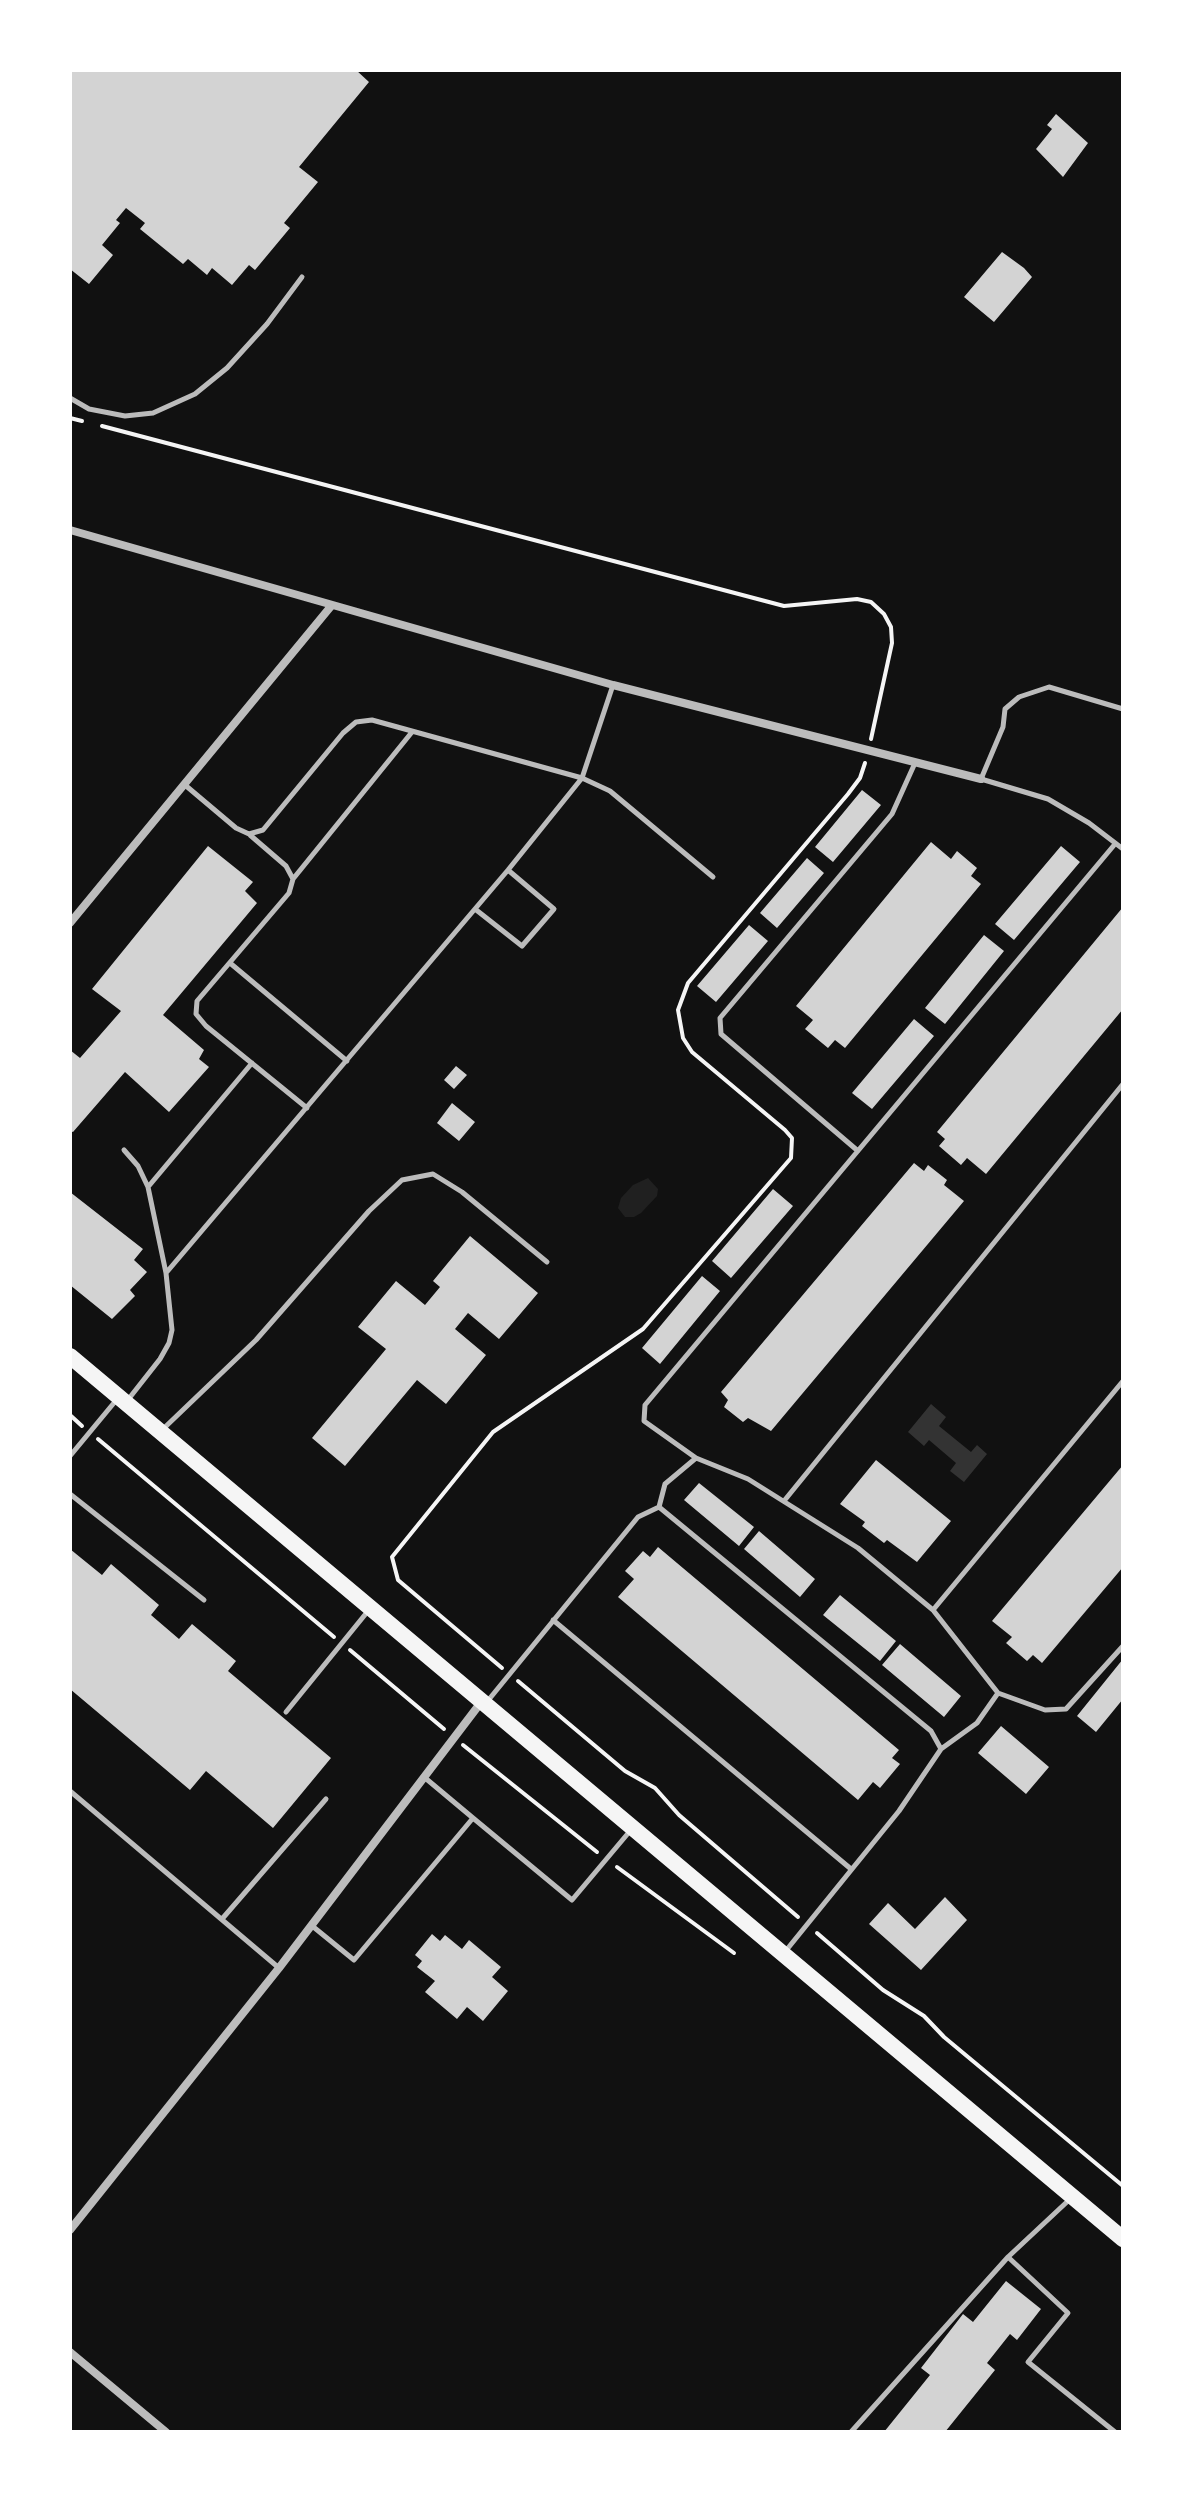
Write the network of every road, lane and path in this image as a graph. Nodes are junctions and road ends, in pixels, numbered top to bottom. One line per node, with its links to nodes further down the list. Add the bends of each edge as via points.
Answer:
1 (302, 277): 2 (lane, via 227,368 195,394 153,413 125,416 89,409)
2 (70, 398)
3 (70, 418): 9 (path, via 784,606 871,602 891,627 892,643)
4 (70, 530): 5 (street)
5 (332, 605): 6 (street); 13 (street)
6 (613, 685): 9 (street); 11 (lane)
7 (1123, 709): 12 (lane, via 1049,687 1019,697 1004,707 1003,727)
8 (412, 732): 11 (lane); 14 (lane, via 372,720 356,722 263,830); 19 (lane)
9 (868, 750): 10 (street); 49 (path, via 860,778 688,983 678,1010 683,1038 692,1052 785,1130 792,1138 791,1158 643,1329 493,1432 392,1557 398,1580)
10 (915, 762): 12 (street); 28 (lane, via 892,814 720,1018 721,1034)
11 (582, 778): 17 (lane); 18 (lane, via 610,791)
12 (981, 779): 15 (lane, via 1048,799)
13 (184, 785): 14 (lane); 21 (street)
14 (249, 834): 19 (lane, via 286,866)
15 (1115, 844): 16 (lane); 28 (lane)
16 (1123, 849)
17 (508, 870): 20 (lane); 20 (lane, via 554,909 522,946)
18 (713, 877)
19 (293, 879): 22 (lane, via 289,893)
20 (475, 909): 23 (lane)
21 (70, 923)
22 (230, 963): 23 (lane); 24 (lane, via 197,1001 196,1014)
23 (347, 1061): 26 (lane)
24 (252, 1063): 26 (lane); 29 (lane)
25 (1123, 1084): 41 (lane)
26 (307, 1108): 31 (lane)
27 (124, 1150): 29 (lane)
28 (858, 1151): 39 (lane, via 645,1405 644,1421)
29 (148, 1187): 31 (lane)
30 (547, 1262): 36 (lane, via 433,1174 402,1180 256,1340)
31 (166, 1273): 34 (lane, via 169,1343)
32 (70, 1356): 34 (main road)
33 (1123, 1381): 45 (lane)
34 (122, 1400): 36 (main road); 37 (lane)
35 (70, 1415): 37 (path)
36 (160, 1431): 44 (main road)
37 (90, 1432): 38 (lane); 47 (path)
38 (70, 1456)
39 (696, 1458): 41 (lane); 42 (lane, via 665,1484)
40 (70, 1494): 43 (lane)
41 (784, 1501): 45 (lane, via 858,1548)
42 (659, 1507): 46 (lane, via 638,1517); 54 (lane, via 931,1731)
43 (204, 1600)
44 (371, 1608): 47 (lane); 51 (main road)
45 (933, 1610): 50 (lane)
46 (553, 1620): 49 (lane); 61 (lane)
47 (342, 1643): 52 (lane); 53 (path)
48 (1123, 1646): 50 (lane, via 1066,1709 1045,1710)
49 (509, 1673): 51 (lane); 63 (path, via 625,1771 655,1788 679,1815)
50 (998, 1693): 54 (lane, via 977,1723)
51 (483, 1702): 53 (street); 59 (main road)
52 (286, 1712)
53 (454, 1737): 55 (street); 60 (path)
54 (941, 1749): 61 (lane)
55 (424, 1776): 58 (lane); 64 (street)
56 (70, 1791): 62 (lane)
57 (326, 1799): 62 (lane)
58 (473, 1818): 60 (lane, via 572,1900); 64 (lane, via 354,1960)
59 (633, 1827): 60 (lane); 66 (main road)
60 (606, 1859): 65 (path)
61 (851, 1869): 63 (lane)
62 (222, 1919): 67 (lane)
63 (807, 1924): 66 (lane); 68 (path)
64 (311, 1925): 67 (street)
65 (734, 1953)
66 (784, 1954): 69 (main road)
67 (279, 1968): 70 (street)
68 (1123, 2186)
69 (1073, 2197): 71 (main road); 72 (lane)
70 (70, 2230)
71 (1123, 2239)
72 (1008, 2257): 75 (lane); 76 (lane, via 1068,2313 1028,2362)
73 (70, 2352): 74 (street)
74 (166, 2432)
75 (851, 2432)
76 (1115, 2432)

